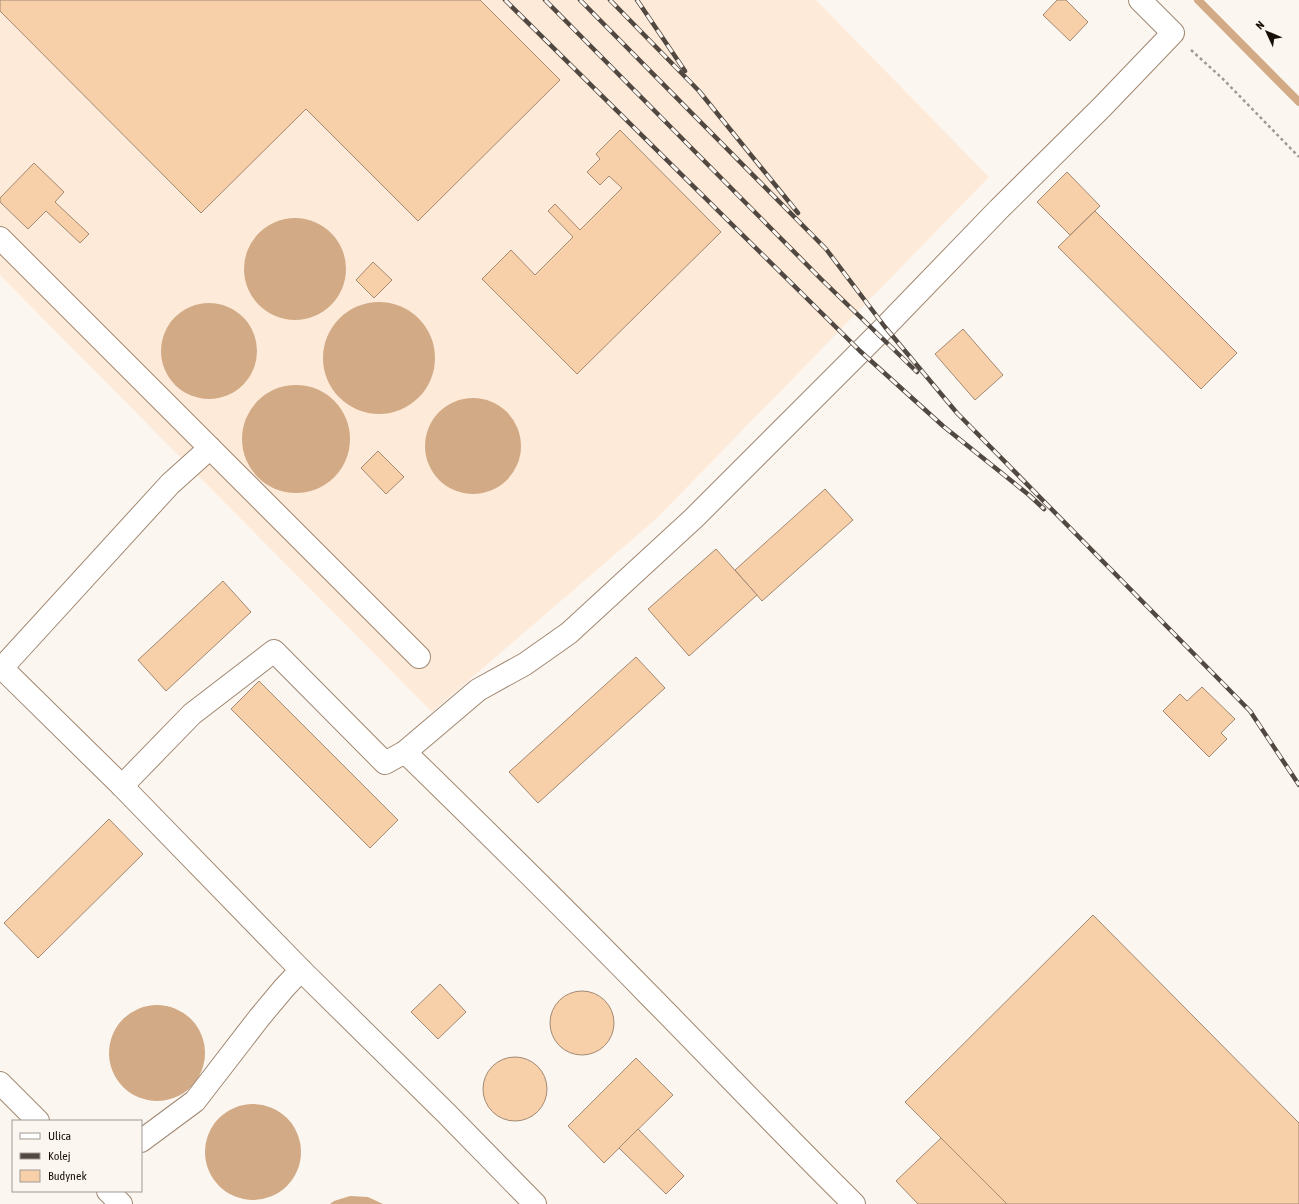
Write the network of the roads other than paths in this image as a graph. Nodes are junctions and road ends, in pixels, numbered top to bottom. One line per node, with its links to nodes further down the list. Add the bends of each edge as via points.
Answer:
1 (1140, 0): 6 (lane, via 1173,33 1102,107 694,518 569,633 525,664 478,690)
2 (0, 238): 3 (lane)
3 (210, 448): 4 (lane); 5 (lane, via 170,484)
4 (419, 657)
5 (1, 669): 7 (lane)
6 (406, 752): 7 (lane, via 385,763 274,650 192,714); 15 (lane, via 649,994)
7 (122, 786): 8 (lane)
8 (301, 970): 11 (lane, via 259,1018 195,1102); 14 (lane)
9 (0, 1083): 10 (lane)
10 (37, 1120)
11 (142, 1140)
12 (109, 1192): 13 (lane)
13 (121, 1204)
14 (535, 1204)
15 (854, 1204)

